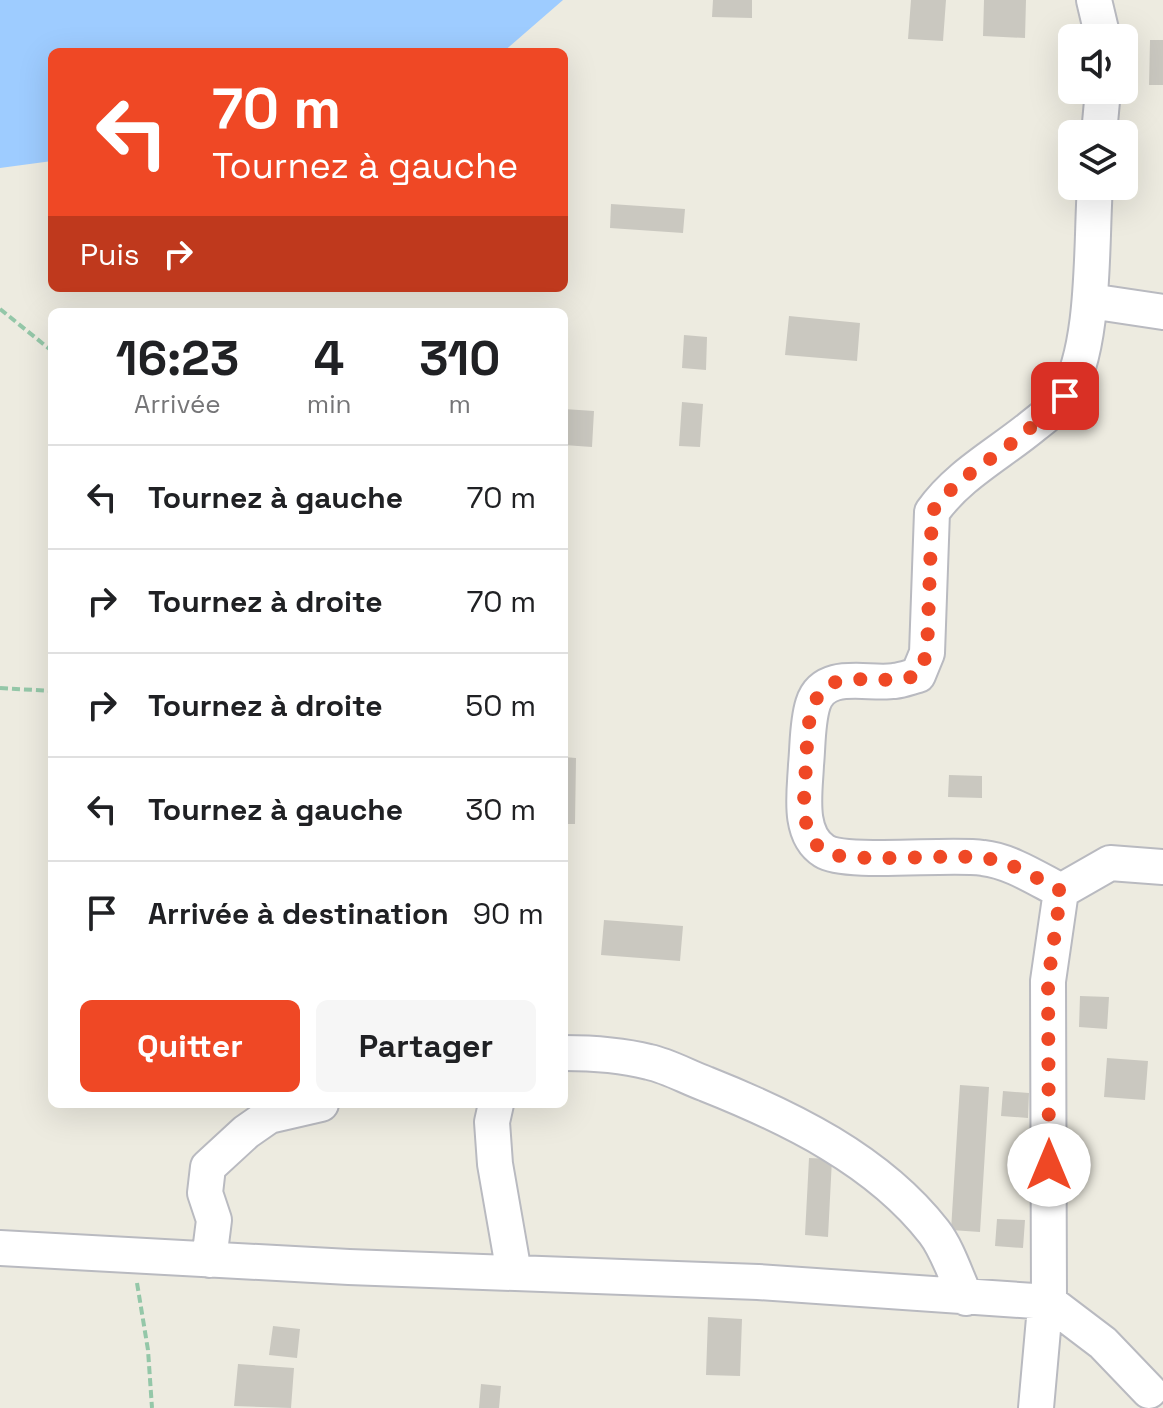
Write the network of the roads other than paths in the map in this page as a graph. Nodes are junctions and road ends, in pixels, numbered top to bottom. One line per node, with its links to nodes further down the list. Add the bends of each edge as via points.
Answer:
1 (1094, 0): 2 (street)
2 (1100, 24)
3 (1094, 200): 4 (street)
4 (1090, 301): 5 (street); 7 (street, via 1065,396 963,477 932,512 927,653 918,675 893,682 844,680 826,686 813,701 804,808 815,842 825,852 866,859 947,855 1000,860)
5 (1163, 312)
6 (1163, 867): 7 (street, via 1110,863)
7 (1061, 891): 15 (street, via 1048,981)
8 (568, 1053): 14 (street, via 651,1062 730,1093 826,1142 903,1196 936,1235)
9 (304, 1108): 12 (street, via 269,1116 208,1167 205,1193 214,1220)
10 (495, 1108): 13 (street, via 495,1164)
11 (0, 1248): 12 (street)
12 (209, 1260): 13 (street)
13 (514, 1273): 14 (street, via 758,1282)
14 (966, 1298): 15 (street)
15 (1049, 1302): 16 (street, via 1103,1343); 17 (street)
16 (1149, 1391)
17 (1036, 1408)

